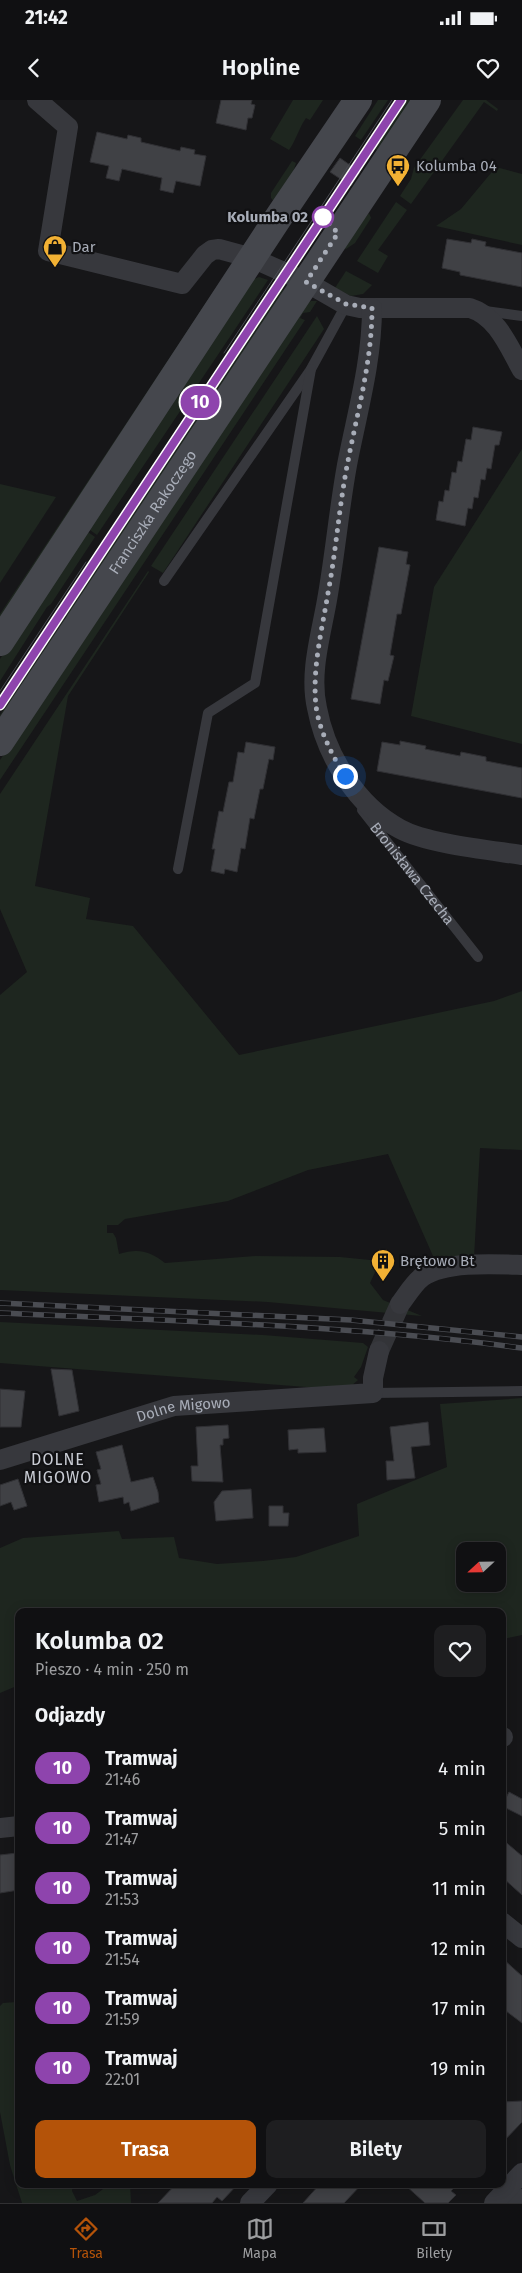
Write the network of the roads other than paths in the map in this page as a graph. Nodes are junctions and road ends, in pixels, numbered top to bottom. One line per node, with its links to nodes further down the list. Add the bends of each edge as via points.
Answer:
1 (37, 100): 4 (street, via 68,127 48,252 182,284 212,250)
2 (358, 100): 4 (main road)
3 (427, 100): 5 (main road, Franciszka Rakoczego)
4 (252, 258): 5 (street); 13 (main road)
5 (306, 282): 6 (street); 14 (main road, Franciszka Rakoczego)
6 (346, 304): 7 (street); 10 (lane)
7 (372, 308): 8 (street, via 470,308); 15 (street, Bronisława Czecha, via 367,370 347,467 314,672 316,707 325,737 336,762)
8 (479, 311): 9 (lane); 11 (street, via 492,320)
9 (522, 316)
10 (311, 369): 12 (lane); 17 (lane, via 255,683 208,713)
11 (522, 370)
12 (164, 581)
13 (0, 642)
14 (0, 742)
15 (354, 789): 16 (street, Bronisława Czecha, via 385,820 419,837); 18 (lane, Bronisława Czecha, via 358,805)
16 (522, 855)
17 (178, 869)
18 (478, 956)
19 (522, 1265): 20 (street, via 439,1269 422,1278)
20 (400, 1304)
21 (379, 1351): 23 (street)
22 (522, 1390): 23 (lane, Dolne Migowo)
23 (373, 1393): 24 (street, Dolne Migowo, via 174,1406)
24 (0, 1460)
25 (15, 1826): 26 (street)
26 (0, 1828)
27 (506, 1925): 28 (street)
28 (522, 1938)
29 (522, 2173): 30 (street)
30 (506, 2187)
31 (264, 2188): 33 (street)
32 (501, 2192): 34 (street)
33 (250, 2203)
34 (522, 2203)

